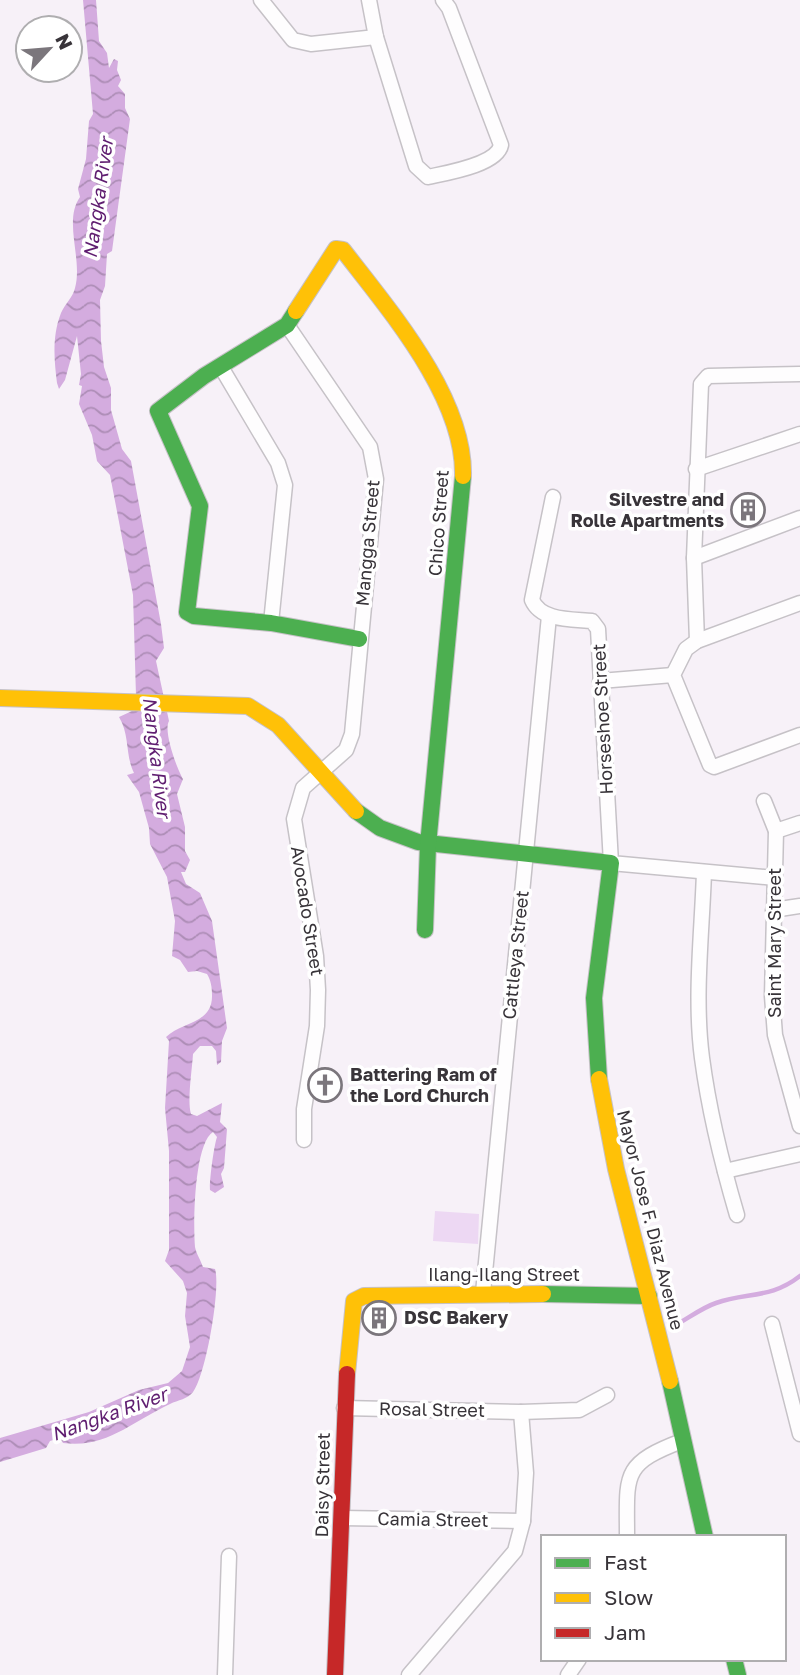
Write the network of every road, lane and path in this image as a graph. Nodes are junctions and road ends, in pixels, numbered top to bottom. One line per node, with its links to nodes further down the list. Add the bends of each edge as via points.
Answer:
1 (261, 0): 4 (street, via 293,40 311,44)
2 (369, 0): 4 (street)
3 (443, 0): 4 (street, via 501,145 494,156 428,177 421,172)
4 (376, 37)
5 (287, 325): 6 (street); 16 (street, Mangga Street, via 370,447 374,461 376,479); 26 (street, Chico Street, via 330,254 343,250 414,350 462,444 463,491)
6 (221, 367): 15 (street, via 278,463 285,485); 15 (street, via 158,411 200,506 187,612)
7 (800, 374): 9 (street, via 704,378)
8 (800, 433): 9 (street)
9 (696, 468): 12 (street)
10 (553, 497): 14 (street, via 532,600)
11 (800, 519): 12 (street)
12 (694, 558): 17 (street)
13 (800, 603): 17 (street)
14 (549, 616): 19 (street, Horseshoe Street, via 596,624); 27 (street, Cattleya Street)
15 (271, 623): 16 (street)
16 (359, 639): 22 (street, Mangga Street, via 352,734 346,750)
17 (697, 641): 18 (street, via 686,649)
18 (673, 675): 19 (street); 21 (street, via 709,765)
19 (600, 681): 28 (street, Horseshoe Street)
20 (6, 698): 22 (street, via 233,703 261,711)
21 (800, 735)
22 (320, 775): 26 (street, via 383,830); 35 (street, Avocado Street, via 303,788 294,819 318,990)
23 (764, 801): 25 (street, Saint Mary Street)
24 (800, 823): 25 (street)
25 (776, 831): 30 (street, Saint Mary Street)
26 (428, 845): 27 (street); 33 (street)
27 (526, 853): 28 (street); 39 (street, Cattleya Street)
28 (611, 863): 29 (street); 40 (street, Mayor Jose F. Diaz Avenue, via 594,1041 609,1144)
29 (704, 872): 30 (street); 37 (street, via 699,999 702,1057)
30 (775, 878): 32 (street, Saint Mary Street)
31 (800, 906): 32 (street)
32 (774, 910): 34 (street, Saint Mary Street, via 775,1035)
33 (425, 930)
34 (800, 1126)
35 (303, 1140)
36 (800, 1154): 37 (street)
37 (724, 1171): 38 (street)
38 (737, 1214)
39 (483, 1293): 40 (street, Ilang-Ilang Street); 41 (street, Ilang-Ilang Street)
40 (649, 1296): 48 (street, Mayor Jose F. Diaz Avenue)
41 (358, 1298): 45 (street, Daisy Street, via 354,1301)
42 (772, 1324): 43 (street)
43 (794, 1385): 47 (street)
44 (607, 1395): 46 (street, Rosal Street, via 579,1410)
45 (344, 1408): 46 (street, Rosal Street); 49 (street, Daisy Street)
46 (521, 1412): 50 (street, via 526,1473)
47 (800, 1434)
48 (682, 1441): 51 (street, via 649,1454 630,1476); 52 (street, Mayor Jose F. Diaz Avenue)
49 (342, 1518): 50 (street, Camia Street); 55 (street, Daisy Street)
50 (523, 1521): 56 (street, via 515,1551)
51 (627, 1535)
52 (705, 1535)
53 (229, 1556): 54 (street)
54 (225, 1675)
55 (335, 1675)
56 (409, 1675)

